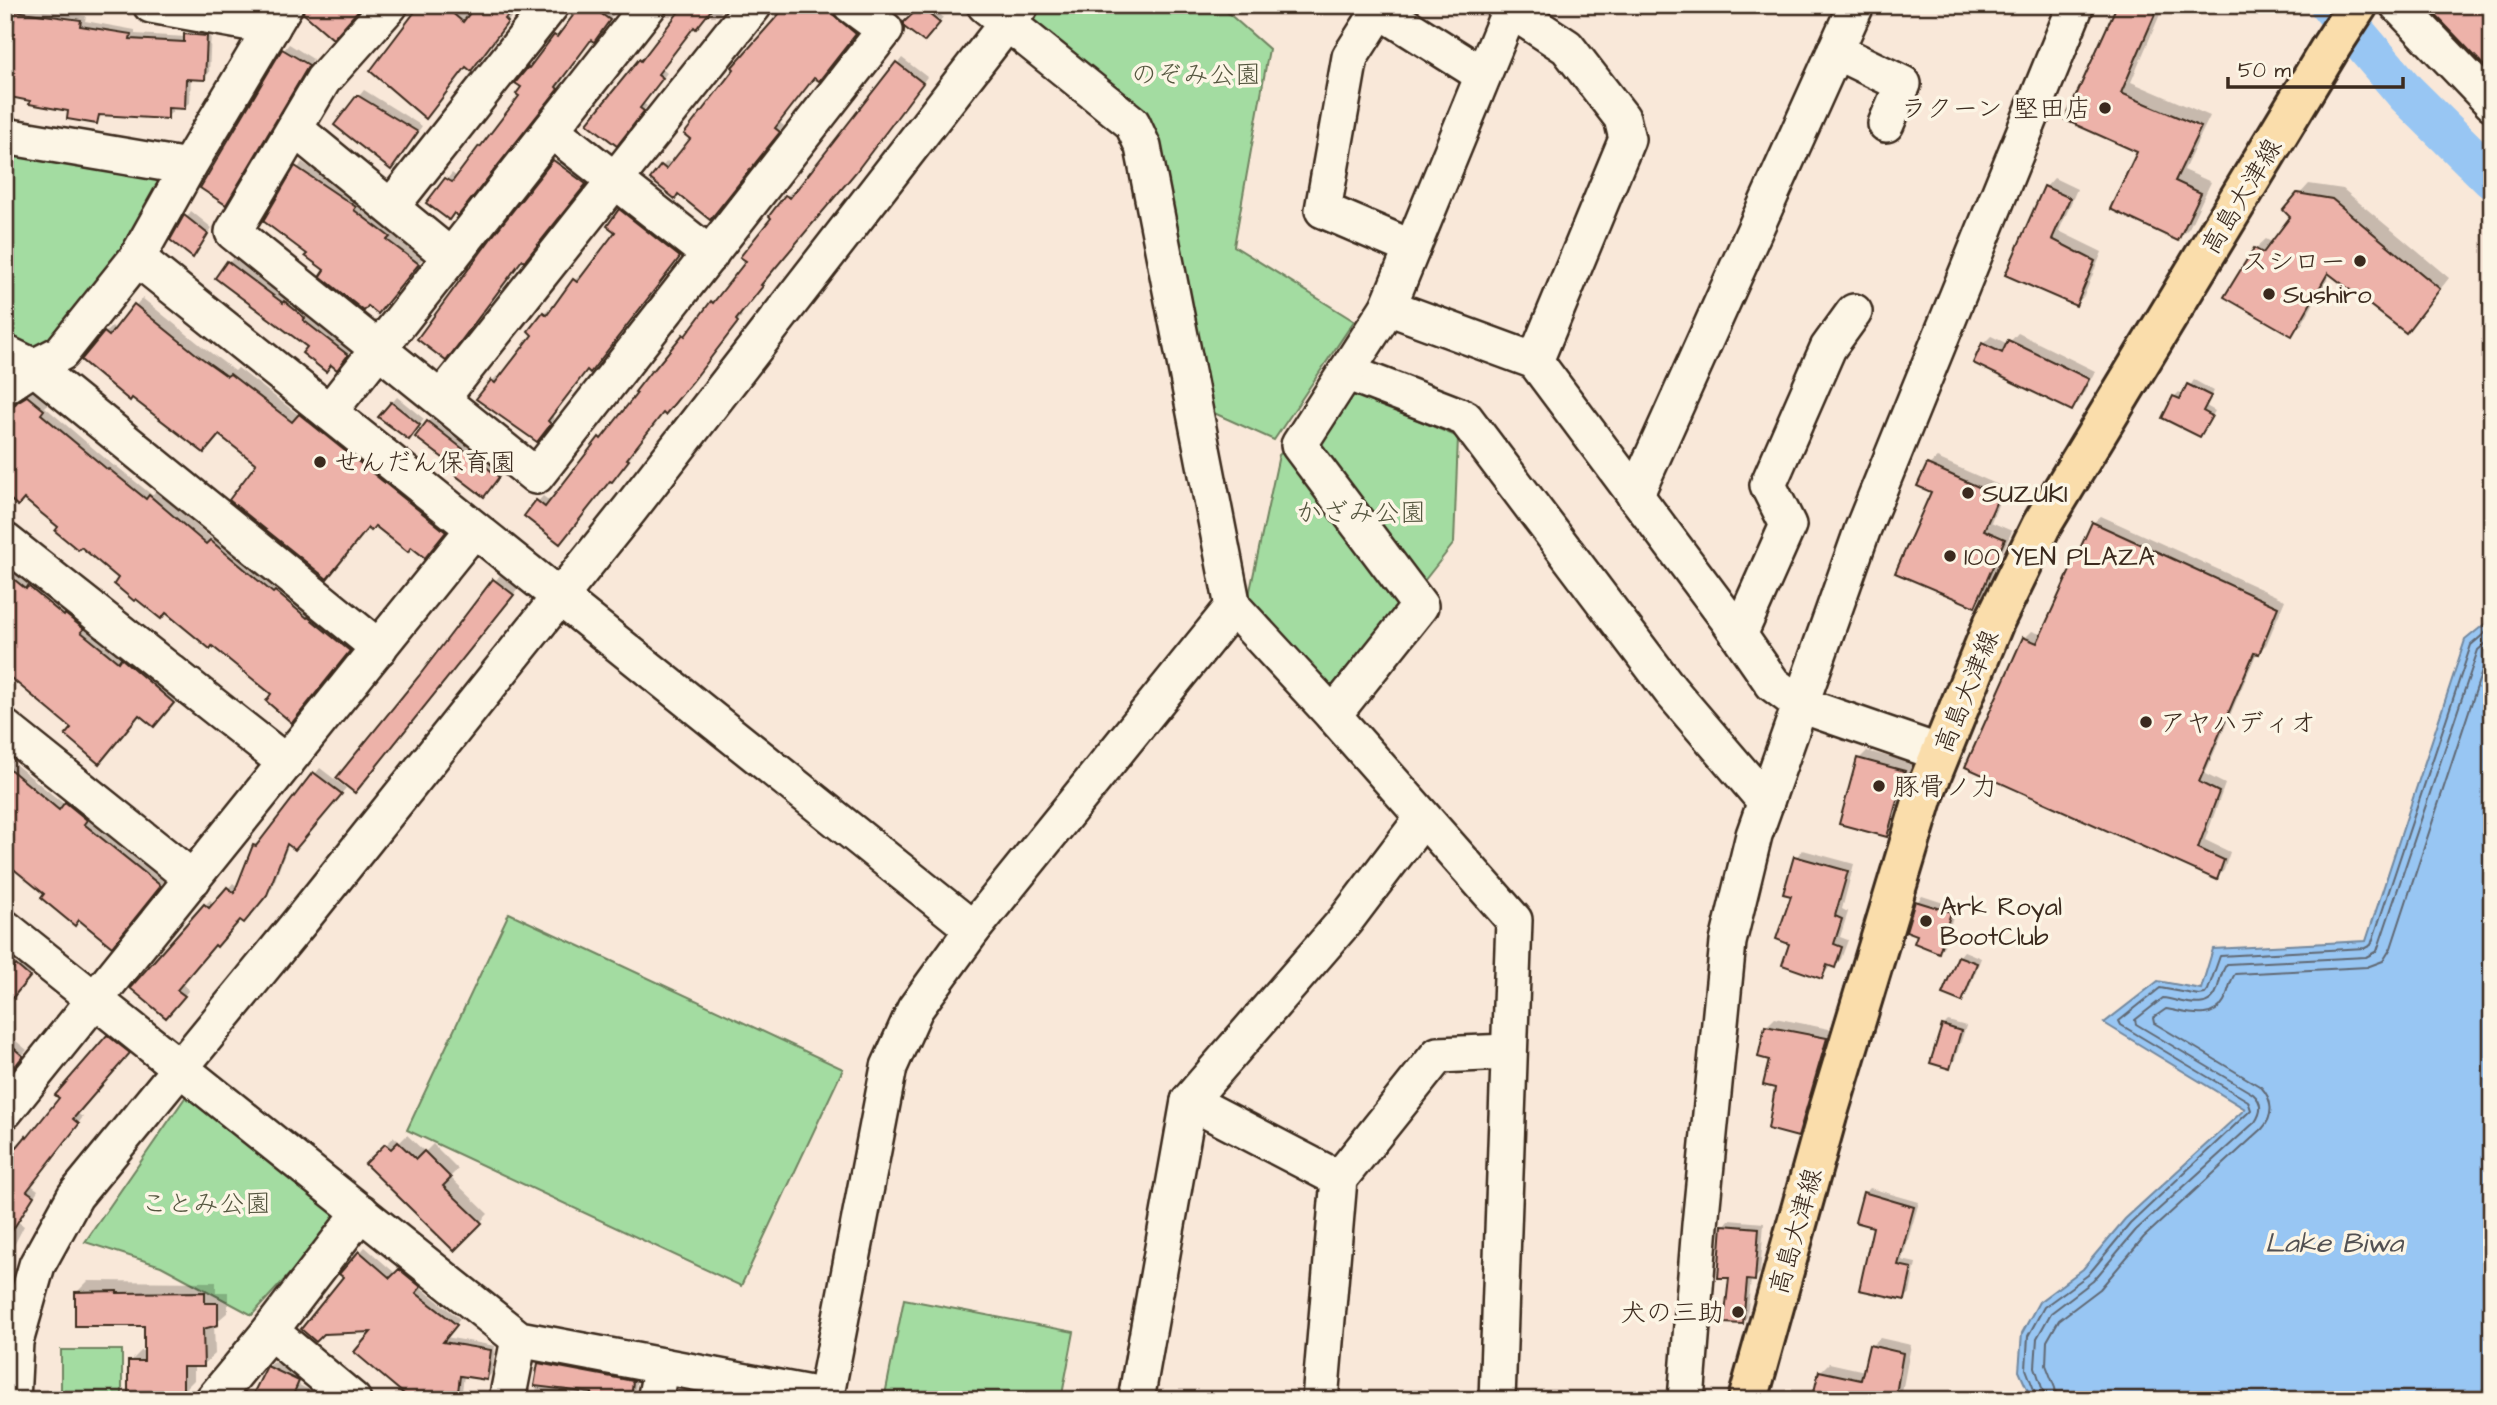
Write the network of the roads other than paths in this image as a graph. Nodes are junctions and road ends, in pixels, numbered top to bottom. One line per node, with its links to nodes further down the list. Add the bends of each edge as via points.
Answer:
1 (151, 5): 14 (street)
2 (390, 5): 19 (street, via 323,80)
3 (551, 5): 24 (street)
4 (754, 5): 23 (street)
5 (851, 5): 26 (street, via 885,30)
6 (1856, 5): 15 (street)
7 (2076, 5): 45 (street, via 1862,531)
8 (2358, 5): 48 (main road, 高島大津線, via 2041,526 1994,622)
9 (2398, 5): 17 (street)
10 (643, 7): 20 (street)
11 (1508, 7): 16 (street); 33 (street, via 1567,47 1622,118 1627,139)
12 (1376, 8): 16 (street); 25 (street, via 1350,57 1323,210)
13 (1004, 11): 41 (street, via 630,509); 42 (street, via 1132,122 1143,148)
14 (279, 16): 22 (street)
15 (1835, 51): 18 (street, via 1903,84); 38 (street)
16 (1483, 75): 25 (street)
17 (2492, 103)
18 (1886, 124)
19 (295, 129): 24 (street); 31 (street, via 233,232)
20 (551, 130): 23 (street); 27 (street)
21 (5, 136): 22 (street)
22 (188, 167): 28 (street)
23 (615, 180): 26 (street); 36 (street)
24 (391, 207): 27 (street)
25 (1412, 248): 29 (street)
26 (710, 255): 36 (street, via 536,476)
27 (452, 257): 31 (street)
28 (137, 258): 32 (street, via 61,353); 37 (street)
29 (1388, 307): 33 (street); 34 (street)
30 (1854, 312): 43 (street, via 1828,348 1768,485 1788,525)
31 (379, 350): 36 (street); 37 (street)
32 (20, 360): 35 (street); 44 (street)
33 (1535, 361): 38 (street)
34 (1346, 372): 46 (street, via 1299,445 1420,606); 50 (street, via 1465,418 1671,691)
35 (5, 386)
36 (441, 399)
37 (330, 412): 39 (street)
38 (1635, 496): 43 (street)
39 (474, 529): 41 (street); 44 (street)
40 (5, 541): 49 (street)
41 (558, 596): 54 (street); 57 (street)
42 (1233, 607): 46 (street); 54 (street)
43 (1739, 635): 45 (street, via 1773,684)
44 (379, 648): 49 (street)
45 (1801, 705): 48 (street); 50 (street)
46 (1333, 715): 51 (street)
47 (5, 728): 52 (street)
48 (1940, 753): 75 (main road, 高島大津線, via 1827,1116)
49 (286, 763): 52 (street)
50 (1766, 802): 74 (street, via 1728,942)
51 (1423, 818): 56 (street, via 1514,920); 58 (street, via 1345,920)
52 (193, 878): 55 (street)
53 (5, 928): 55 (street)
54 (973, 929): 65 (street, via 915,1009 889,1067)
55 (95, 1000): 57 (street); 59 (street)
56 (1508, 1052): 60 (street, via 1438,1055); 73 (street)
57 (180, 1068): 61 (street); 67 (street, via 75,1196 37,1265 15,1342)
58 (1189, 1101): 60 (street); 66 (street)
59 (5, 1111)
60 (1339, 1179): 72 (street)
61 (361, 1212): 62 (street); 63 (street)
62 (270, 1331): 68 (street); 69 (street)
63 (519, 1339): 64 (street); 70 (street)
64 (662, 1366): 65 (street); 71 (street)
65 (825, 1399)
66 (1139, 1399)
67 (12, 1400)
68 (213, 1400)
69 (353, 1400)
70 (507, 1400)
71 (655, 1400)
72 (1320, 1400)
73 (1497, 1400)
74 (1686, 1400)
75 (1748, 1400)

